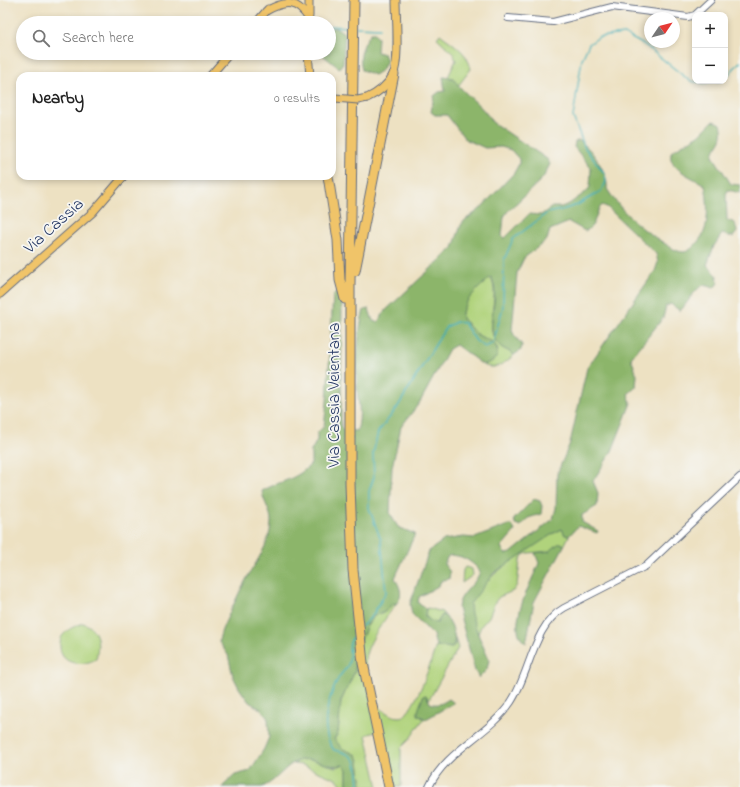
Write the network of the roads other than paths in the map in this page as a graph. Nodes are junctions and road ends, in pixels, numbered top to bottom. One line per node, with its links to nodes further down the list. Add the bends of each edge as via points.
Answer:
1 (276, 0): 7 (main road)
2 (309, 0): 11 (main road)
3 (348, 0): 14 (highway, Via Cassia Veientana)
4 (354, 0): 14 (highway, Via Cassia Veientana)
5 (396, 0): 20 (main road)
6 (709, 2): 8 (street)
7 (266, 12): 9 (main road); 10 (main road, via 282,1 293,1 303,7)
8 (698, 12)
9 (262, 16)
10 (307, 16)
11 (309, 16)
12 (692, 16): 13 (street, via 612,7 554,22)
13 (508, 18)
14 (351, 23): 15 (highway, Via Cassia Veientana)
15 (351, 34): 25 (highway, Via Cassia Veientana); 26 (highway, Via Cassia Veientana)
16 (224, 60): 18 (main road)
17 (309, 60): 19 (main road)
18 (213, 72)
19 (310, 72)
20 (394, 74): 21 (main road, bridge, via 382,89 367,98); 26 (highway, via 355,268)
21 (336, 98)
22 (120, 180): 24 (main road, Via Cassia, via 92,212)
23 (329, 180): 25 (highway, via 338,240 340,280)
24 (0, 294)
25 (345, 299): 27 (highway, Via Cassia Veientana)
26 (350, 322): 27 (highway, Via Cassia Veientana)
27 (347, 426): 29 (highway, Via Cassia Veientana, via 345,515 352,623)
28 (740, 477): 32 (street, via 646,566 553,616 543,630 510,704 443,764)
29 (374, 732): 30 (highway, Via Cassia Veientana); 31 (highway, Via Cassia Veientana)
30 (383, 787)
31 (389, 787)
32 (429, 787)

